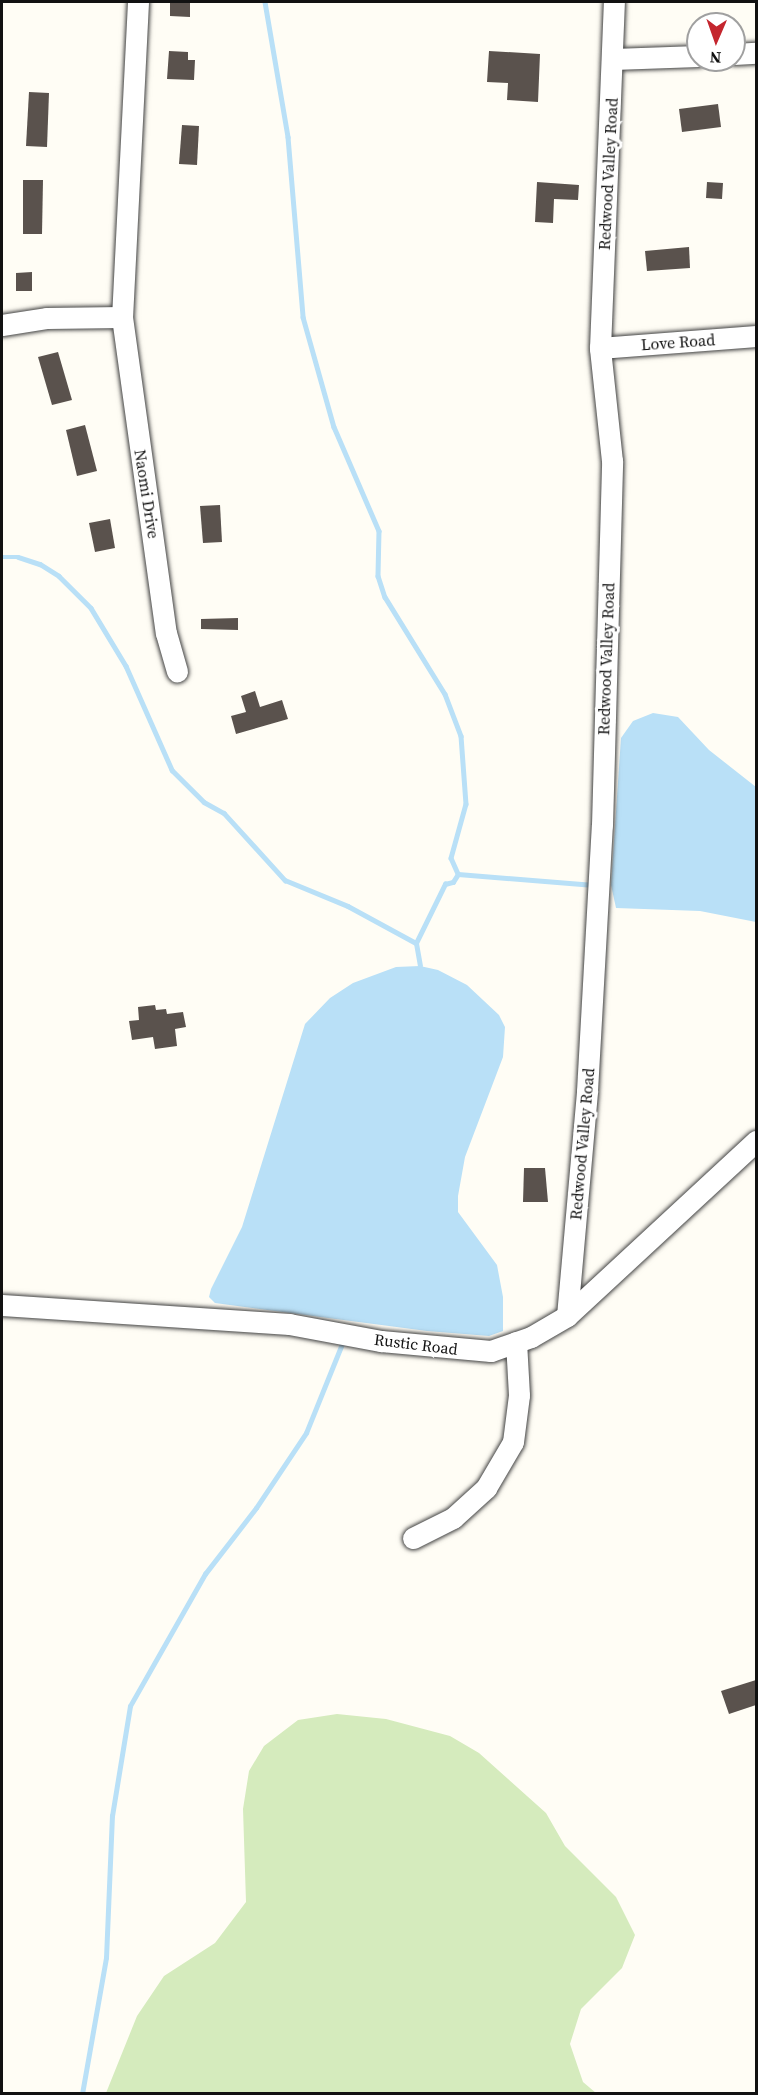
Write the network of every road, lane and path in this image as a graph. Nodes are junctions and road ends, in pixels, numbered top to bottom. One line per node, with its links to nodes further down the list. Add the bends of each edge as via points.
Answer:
1 (138, 2): 5 (street, Naomi Drive)
2 (614, 2): 4 (street, Redwood Valley Road)
3 (686, 56): 4 (street)
4 (614, 59): 8 (street, Redwood Valley Road)
5 (122, 317): 6 (street, via 47,318); 9 (street, Naomi Drive, via 166,633)
6 (2, 325)
7 (756, 336): 8 (street, Love Road)
8 (600, 348): 12 (street, Redwood Valley Road, via 612,461 602,825 587,1091)
9 (177, 671)
10 (756, 1142): 12 (street, Rustic Road)
11 (2, 1305): 13 (street, Rustic Road, via 289,1324 491,1352)
12 (567, 1316): 13 (street, Rustic Road)
13 (516, 1342): 14 (street, via 519,1395 513,1442 486,1488 453,1518)
14 (413, 1538)

